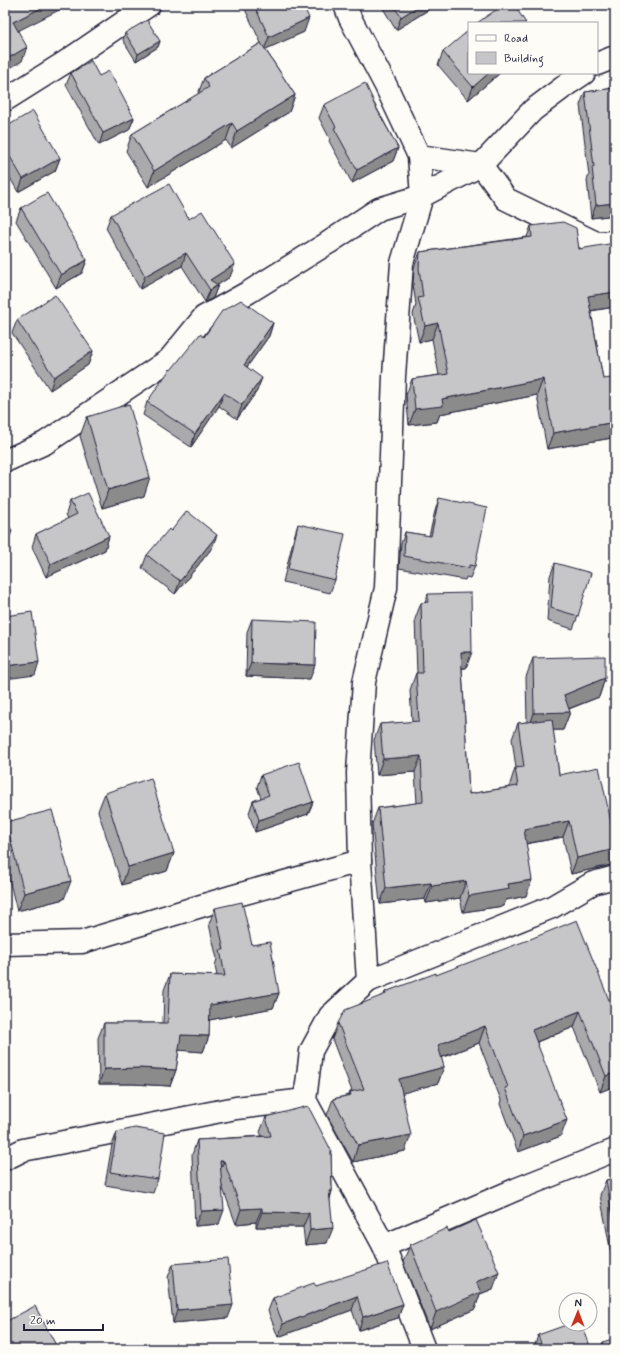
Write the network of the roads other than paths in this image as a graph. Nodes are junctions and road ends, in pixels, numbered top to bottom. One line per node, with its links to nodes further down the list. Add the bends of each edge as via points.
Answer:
1 (149, 5): 6 (street)
2 (345, 5): 7 (street)
3 (615, 57): 4 (street)
4 (598, 64)
5 (582, 74): 8 (street, via 533,110)
6 (5, 100)
7 (419, 156): 8 (street); 9 (street)
8 (481, 165): 9 (street); 10 (street, via 506,199 596,243)
9 (422, 196): 11 (street, via 379,209 249,292 204,317 169,360 45,443); 12 (street, via 402,263 394,376 386,588 364,682 358,773)
10 (615, 242)
11 (5, 461)
12 (360, 861): 14 (street, via 82,942); 15 (street)
13 (615, 877): 15 (street, via 593,883 552,907)
14 (5, 944)
15 (368, 981): 16 (street, via 330,1016 311,1051)
16 (305, 1100): 18 (street, via 236,1108 23,1150); 19 (street)
17 (615, 1150): 19 (street)
18 (5, 1159)
19 (384, 1246): 20 (street)
20 (424, 1349)

